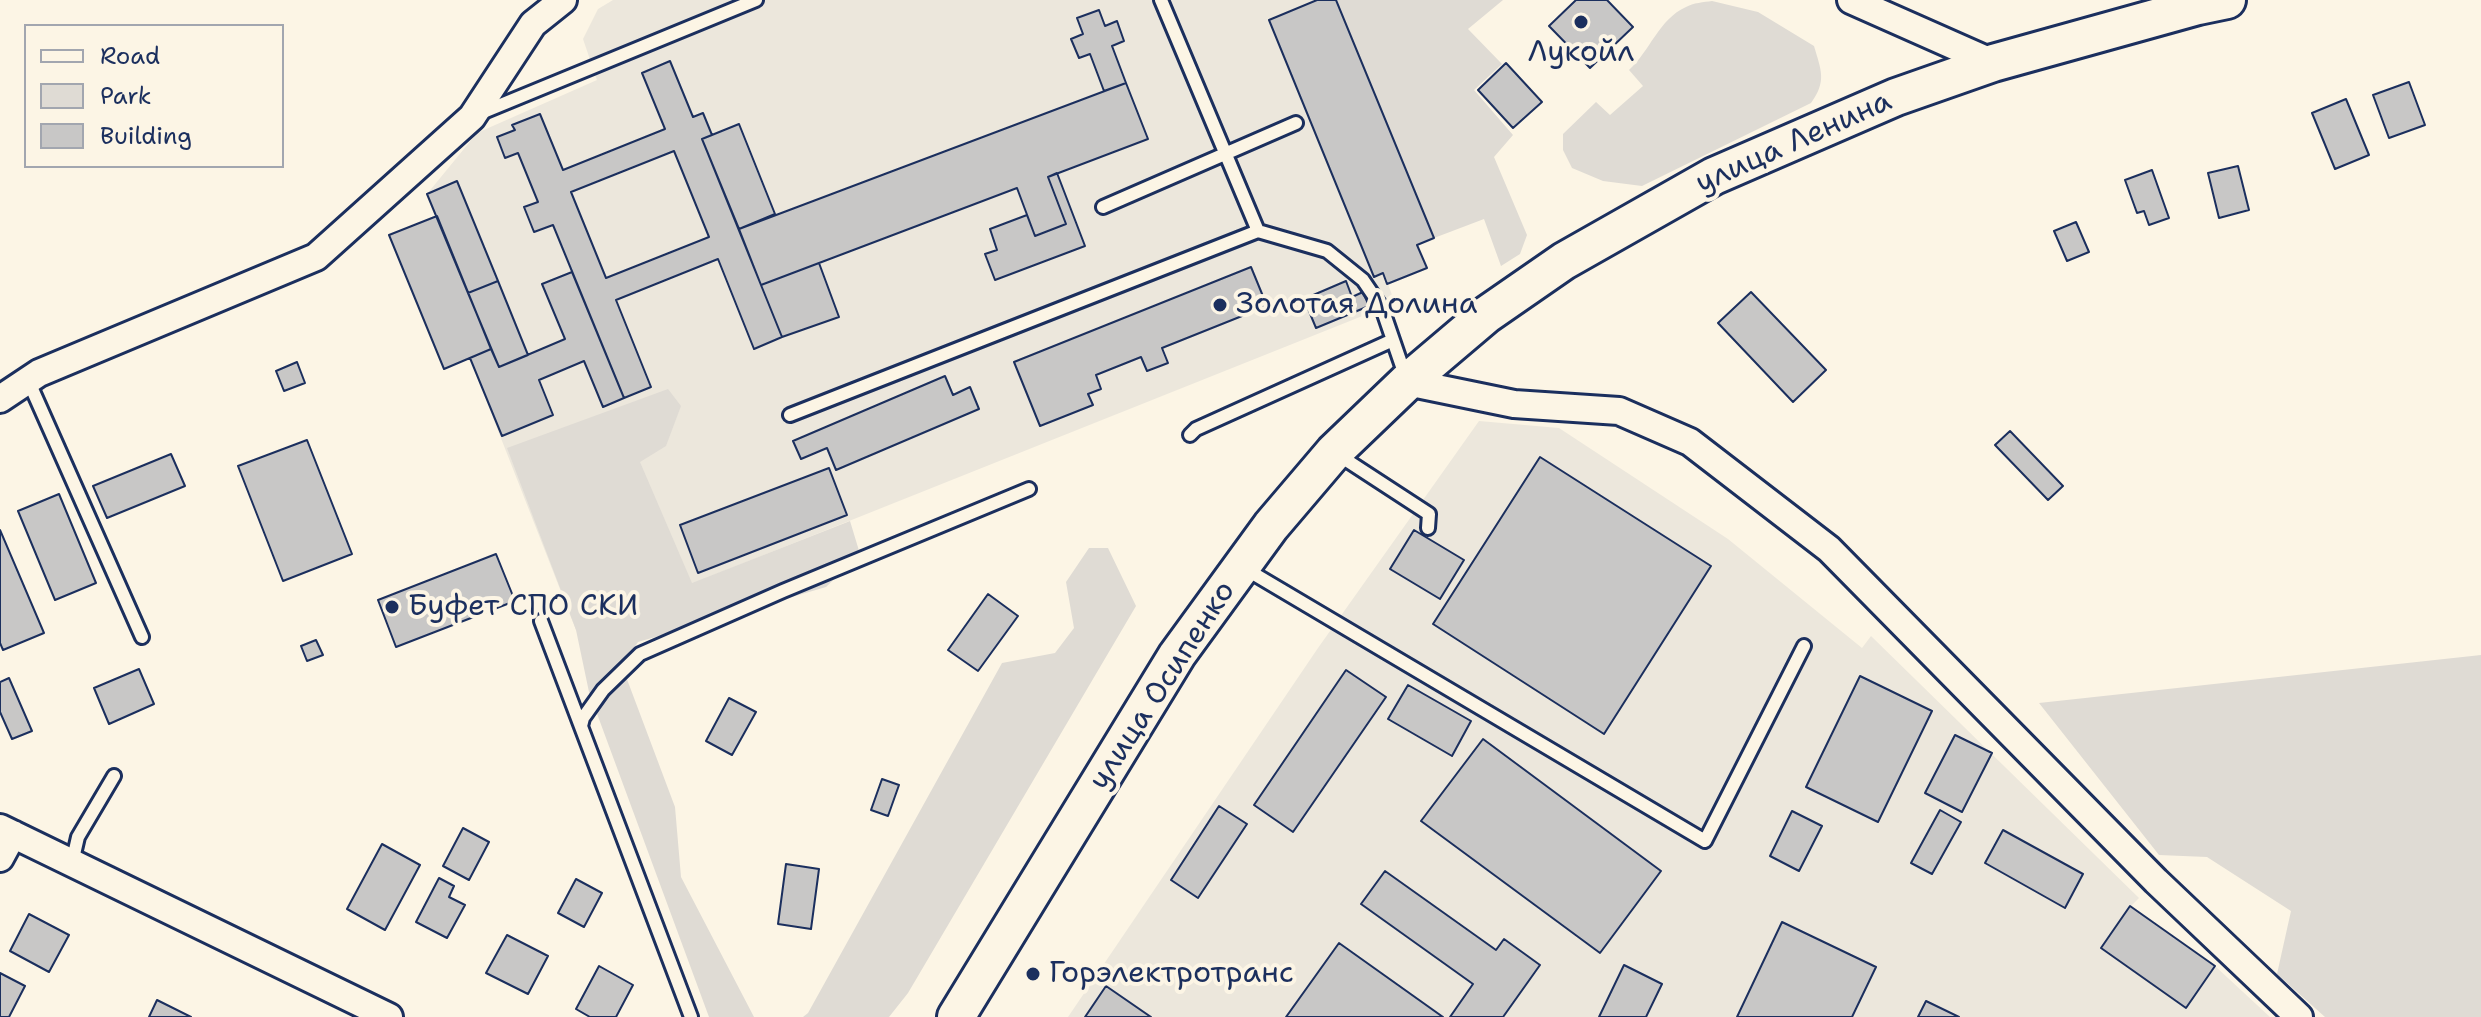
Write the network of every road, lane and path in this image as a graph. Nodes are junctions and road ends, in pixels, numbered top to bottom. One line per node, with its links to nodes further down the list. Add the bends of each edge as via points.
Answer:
1 (563, 0): 7 (street, via 533,24)
2 (756, 0): 7 (lane)
3 (1161, 0): 9 (lane)
4 (1851, 0): 6 (street)
5 (2227, 0): 6 (main road, улица Ленина)
6 (1993, 63): 14 (main road, улица Ленина, via 1896,97 1714,176 1564,261 1486,315)
7 (472, 117): 13 (street, via 316,257)
8 (1296, 123): 9 (lane)
9 (1225, 154): 10 (lane); 11 (lane)
10 (1103, 207)
11 (1258, 231): 12 (lane, via 1327,251 1363,280 1382,308); 16 (lane)
12 (1393, 340): 14 (lane); 17 (lane)
13 (28, 380): 15 (street); 23 (lane)
14 (1407, 382): 18 (main road, улица Осипенко); 33 (street, via 1514,404 1619,411 1690,442 1829,549 2156,881)
15 (0, 399)
16 (790, 415)
17 (1190, 435)
18 (1334, 452): 20 (lane, via 1429,514); 21 (main road, улица Осипенко)
19 (1029, 489): 25 (lane, via 640,654 603,690)
20 (1428, 528)
21 (1241, 567): 24 (lane, via 1705,841); 32 (main road, улица Осипенко, via 1177,655)
22 (541, 621): 25 (lane)
23 (142, 637)
24 (1804, 646)
25 (581, 726): 31 (lane)
26 (114, 776): 29 (lane, via 78,837)
27 (6, 831): 28 (street); 29 (street)
28 (0, 858)
29 (72, 863): 30 (street)
30 (389, 1017)
31 (691, 1017)
32 (956, 1017)
33 (2299, 1017)

